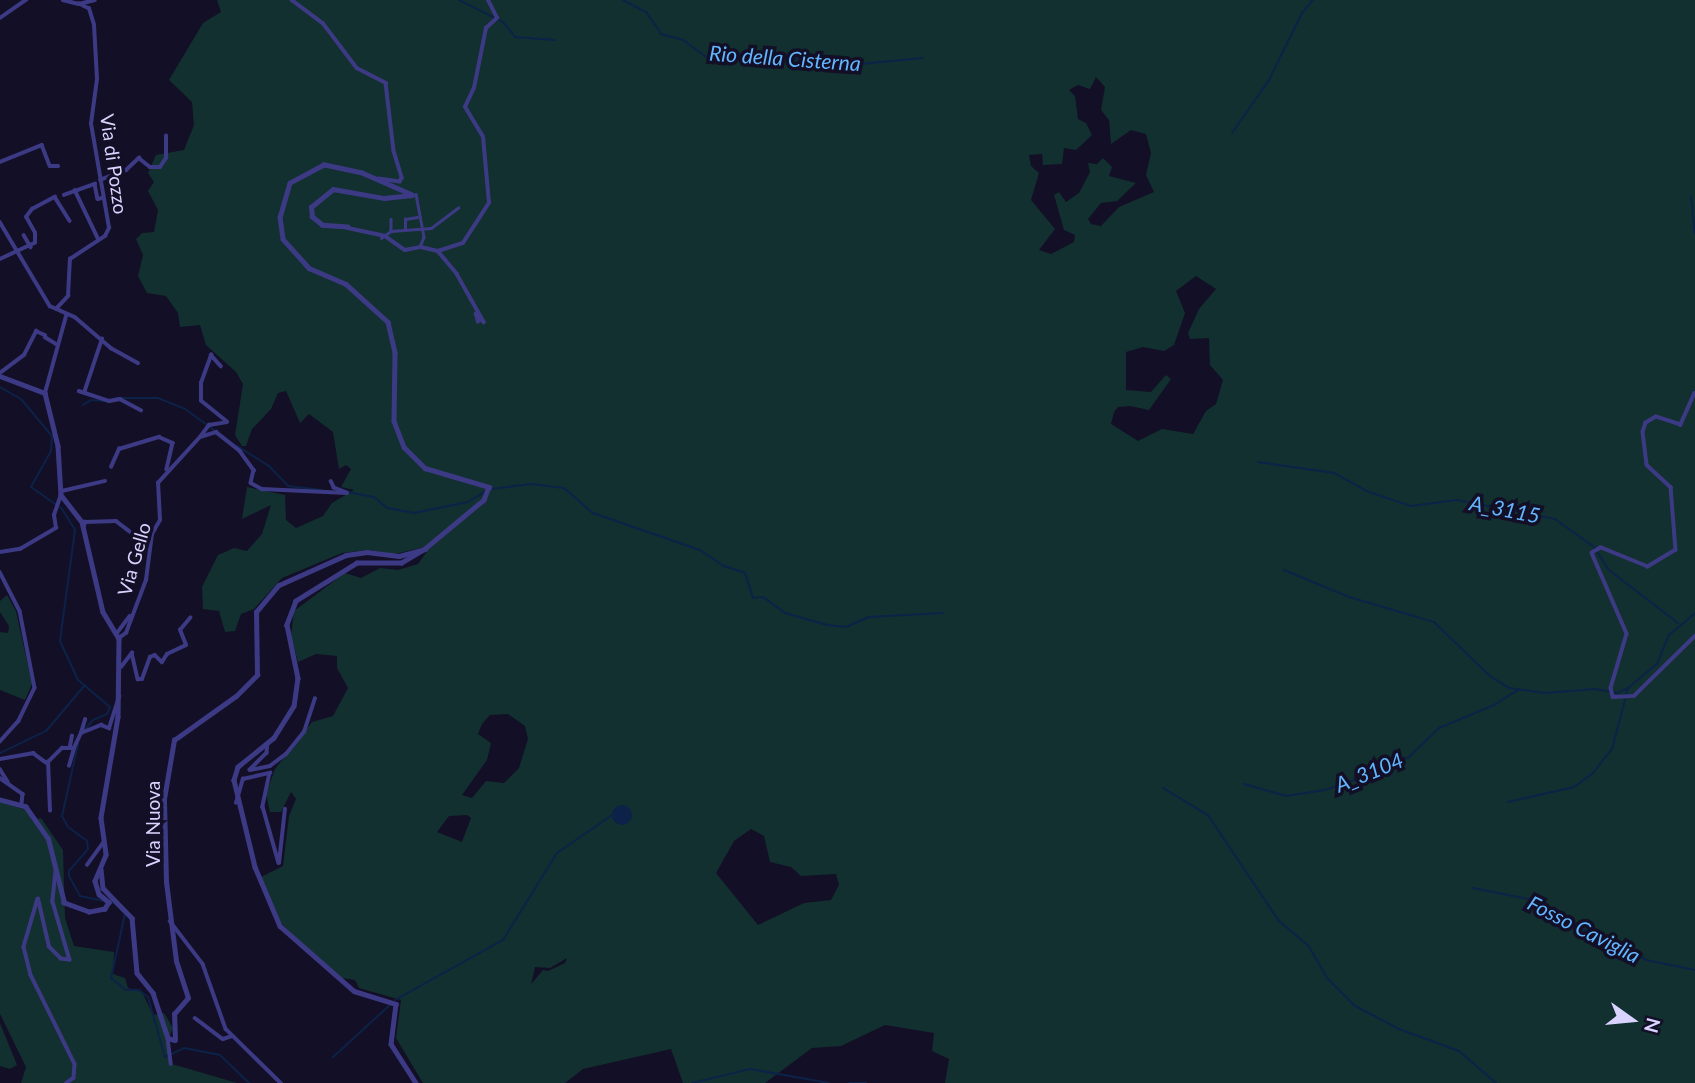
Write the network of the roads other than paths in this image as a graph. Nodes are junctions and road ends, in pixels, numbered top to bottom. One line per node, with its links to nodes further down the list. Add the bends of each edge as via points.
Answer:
1 (26, 0): 7 (street)
2 (63, 0): 6 (street)
3 (95, 0): 6 (street)
4 (292, 0): 11 (street, via 323,23 357,68 386,83 402,178 400,182)
5 (488, 0): 31 (street, via 496,18 486,28 474,88 465,107 483,137 489,203 463,243)
6 (79, 4): 12 (street, Via di Pozzo, via 89,9 94,24 97,79 91,114)
7 (0, 18)
8 (166, 136): 12 (street, via 166,158 160,167 150,167 138,158 126,170)
9 (0, 162): 10 (street, via 43,145 50,166)
10 (58, 166)
11 (379, 179): 22 (street, via 412,195 384,198 333,189 311,207 312,218 322,225); 53 (street, via 330,165 297,178 286,187 282,202 283,239 309,268 346,284 388,322 395,352 394,421 404,447 425,468 490,489)
12 (100, 180): 16 (street, Via di Pozzo)
13 (75, 190): 15 (street); 16 (street, via 94,184 98,199); 28 (street)
14 (416, 194): 18 (street)
15 (64, 195)
16 (103, 198): 28 (street, Via di Pozzo, via 109,231)
17 (457, 208): 24 (street, via 431,228)
18 (417, 217): 23 (street, via 405,219); 24 (street)
19 (391, 219): 25 (street)
20 (0, 222): 32 (street)
21 (70, 222): 29 (street, via 55,198 26,213 35,233)
22 (348, 228): 27 (street)
23 (405, 229): 24 (street); 25 (street)
24 (421, 229): 30 (street)
25 (388, 232): 27 (street)
26 (24, 235): 29 (street)
27 (381, 238): 30 (street, via 392,239 405,250)
28 (99, 240): 34 (street, Via di Pozzo, via 70,259 68,296)
29 (31, 247): 32 (street)
30 (420, 247): 31 (street)
31 (438, 251): 36 (street, via 457,274)
32 (18, 252): 33 (street); 34 (street, via 45,300)
33 (0, 259)
34 (56, 309): 35 (street)
35 (66, 316): 37 (street); 38 (street)
36 (481, 322)
37 (102, 339): 39 (street); 44 (street, via 82,392)
38 (58, 345): 41 (street, via 36,331 24,355); 42 (street)
39 (138, 363)
40 (221, 366): 45 (street, via 211,355 201,383 201,401 227,422 208,426)
41 (0, 374): 42 (street)
42 (46, 393): 50 (street, via 58,446)
43 (1695, 393): 58 (street, via 1681,425 1656,417 1646,423 1643,432 1647,466 1671,487 1676,550 1648,568 1601,548 1592,554 1628,634 1611,688 1613,697 1634,695)
44 (141, 410)
45 (200, 437): 47 (street); 49 (street, via 216,432 240,451 254,470 251,483 262,489 348,492 337,490)
46 (111, 467): 47 (street, Via Gello, via 119,449 159,437 173,443)
47 (167, 471): 52 (street, Via Gello, via 158,482 160,520)
48 (105, 481): 50 (street)
49 (331, 482)
50 (61, 492): 51 (street); 54 (street, via 56,528 27,546)
51 (84, 526): 52 (street, via 85,522 117,521 133,534); 57 (street, via 103,612)
52 (152, 534): 57 (street, Via Gello, via 149,570 133,614)
53 (425, 549): 66 (street, via 402,563 357,563 296,601 287,625 298,678 294,706); 84 (street, Via Nuova, via 399,556 346,555 286,580 260,605 257,675 236,696 179,736 172,748 163,814)
54 (0, 552)
55 (0, 572): 65 (street, via 20,611 35,688 19,722)
56 (190, 618): 59 (street, via 180,630 186,645 166,653 162,662 155,655 150,657 142,679 138,679 132,653)
57 (118, 635): 59 (street)
58 (1695, 636)
59 (121, 667): 60 (street)
60 (118, 697): 63 (street, via 109,729 101,725); 80 (street, via 102,806)
61 (315, 699): 66 (street, via 304,732 286,754 270,766 250,770 267,753)
62 (85, 720): 63 (street)
63 (81, 733): 68 (street)
64 (72, 736): 67 (street)
65 (0, 742)
66 (268, 743): 76 (street, via 238,767)
67 (69, 746): 68 (street); 70 (street)
68 (75, 748): 71 (street)
69 (0, 759): 70 (street, via 33,753)
70 (47, 763): 79 (street)
71 (69, 766)
72 (0, 769): 74 (street)
73 (0, 778): 74 (street)
74 (8, 782): 77 (street, via 23,794)
75 (0, 800): 77 (street)
76 (236, 803): 78 (street, via 243,779 270,773 263,807 279,863); 91 (street, via 264,895 280,926 354,991 396,1004 391,1044)
77 (22, 804): 83 (street, via 52,847)
78 (285, 809)
79 (50, 811)
80 (105, 834): 81 (street, via 100,852); 82 (street)
81 (87, 864)
82 (101, 869): 83 (street, via 96,885 108,904 96,913 72,909 60,892); 87 (street, via 103,888 132,918 136,973 153,993)
83 (56, 871): 89 (street, via 53,902 70,960 61,959 50,947 38,899 24,947 31,975 75,1064 74,1078)
84 (170, 921): 86 (street, via 203,964); 87 (street, Via Nuova, via 188,998 174,1014 176,1038)
85 (195, 1018): 86 (street, via 223,1039)
86 (232, 1036): 90 (street)
87 (168, 1038): 88 (street)
88 (171, 1064)
89 (66, 1083)
90 (281, 1083)
91 (416, 1083)

